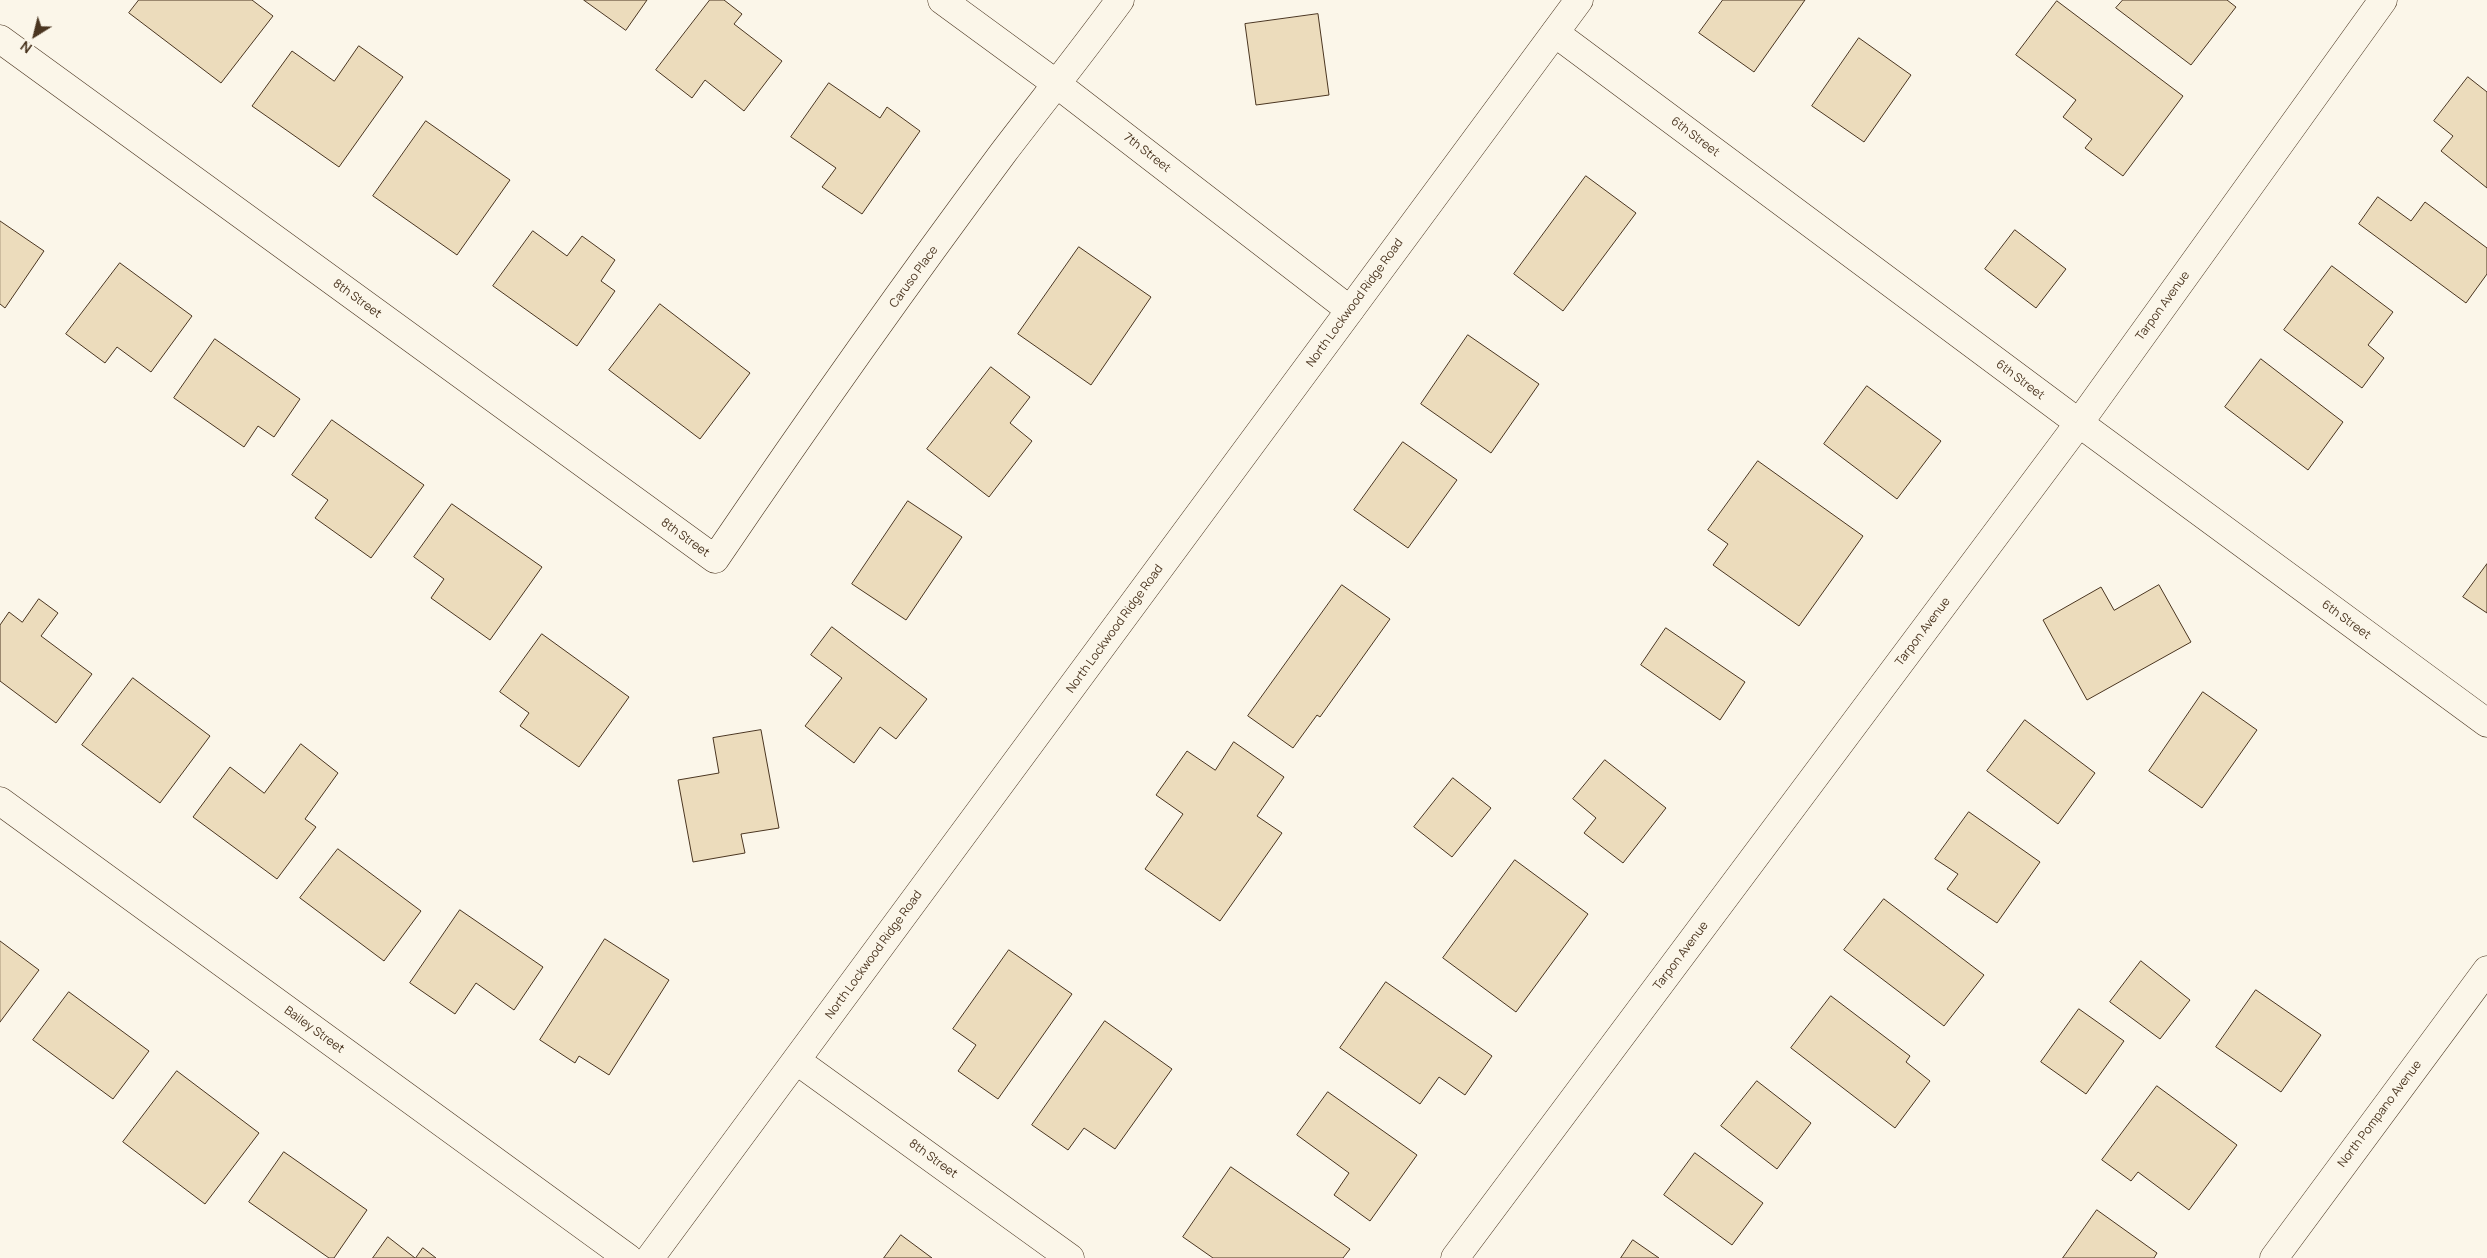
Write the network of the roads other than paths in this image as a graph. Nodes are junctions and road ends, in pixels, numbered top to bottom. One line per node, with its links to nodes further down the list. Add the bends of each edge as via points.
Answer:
1 (942, 0): 7 (street, 7th Street)
2 (1120, 0): 7 (street, Caruso Place)
3 (1579, 0): 5 (street, North Lockwood Ridge Road)
4 (2383, 0): 9 (street, Tarpon Avenue)
5 (1555, 33): 8 (street, North Lockwood Ridge Road); 9 (street, 6th Street)
6 (0, 39): 10 (street, 8th Street)
7 (1058, 84): 8 (street, 7th Street); 10 (street, Caruso Place, via 1004,153)
8 (1350, 310): 14 (street, North Lockwood Ridge Road)
9 (2079, 423): 11 (street, 6th Street); 18 (street, Tarpon Avenue)
10 (714, 559)
11 (2487, 724)
12 (0, 801): 15 (street, Bailey Street)
13 (2487, 970): 19 (street, North Pompano Avenue)
14 (797, 1060): 16 (street, North Lockwood Ridge Road); 17 (street, 8th Street)
15 (628, 1258)
16 (650, 1258)
17 (1070, 1258)
18 (1455, 1258)
19 (2274, 1258)

